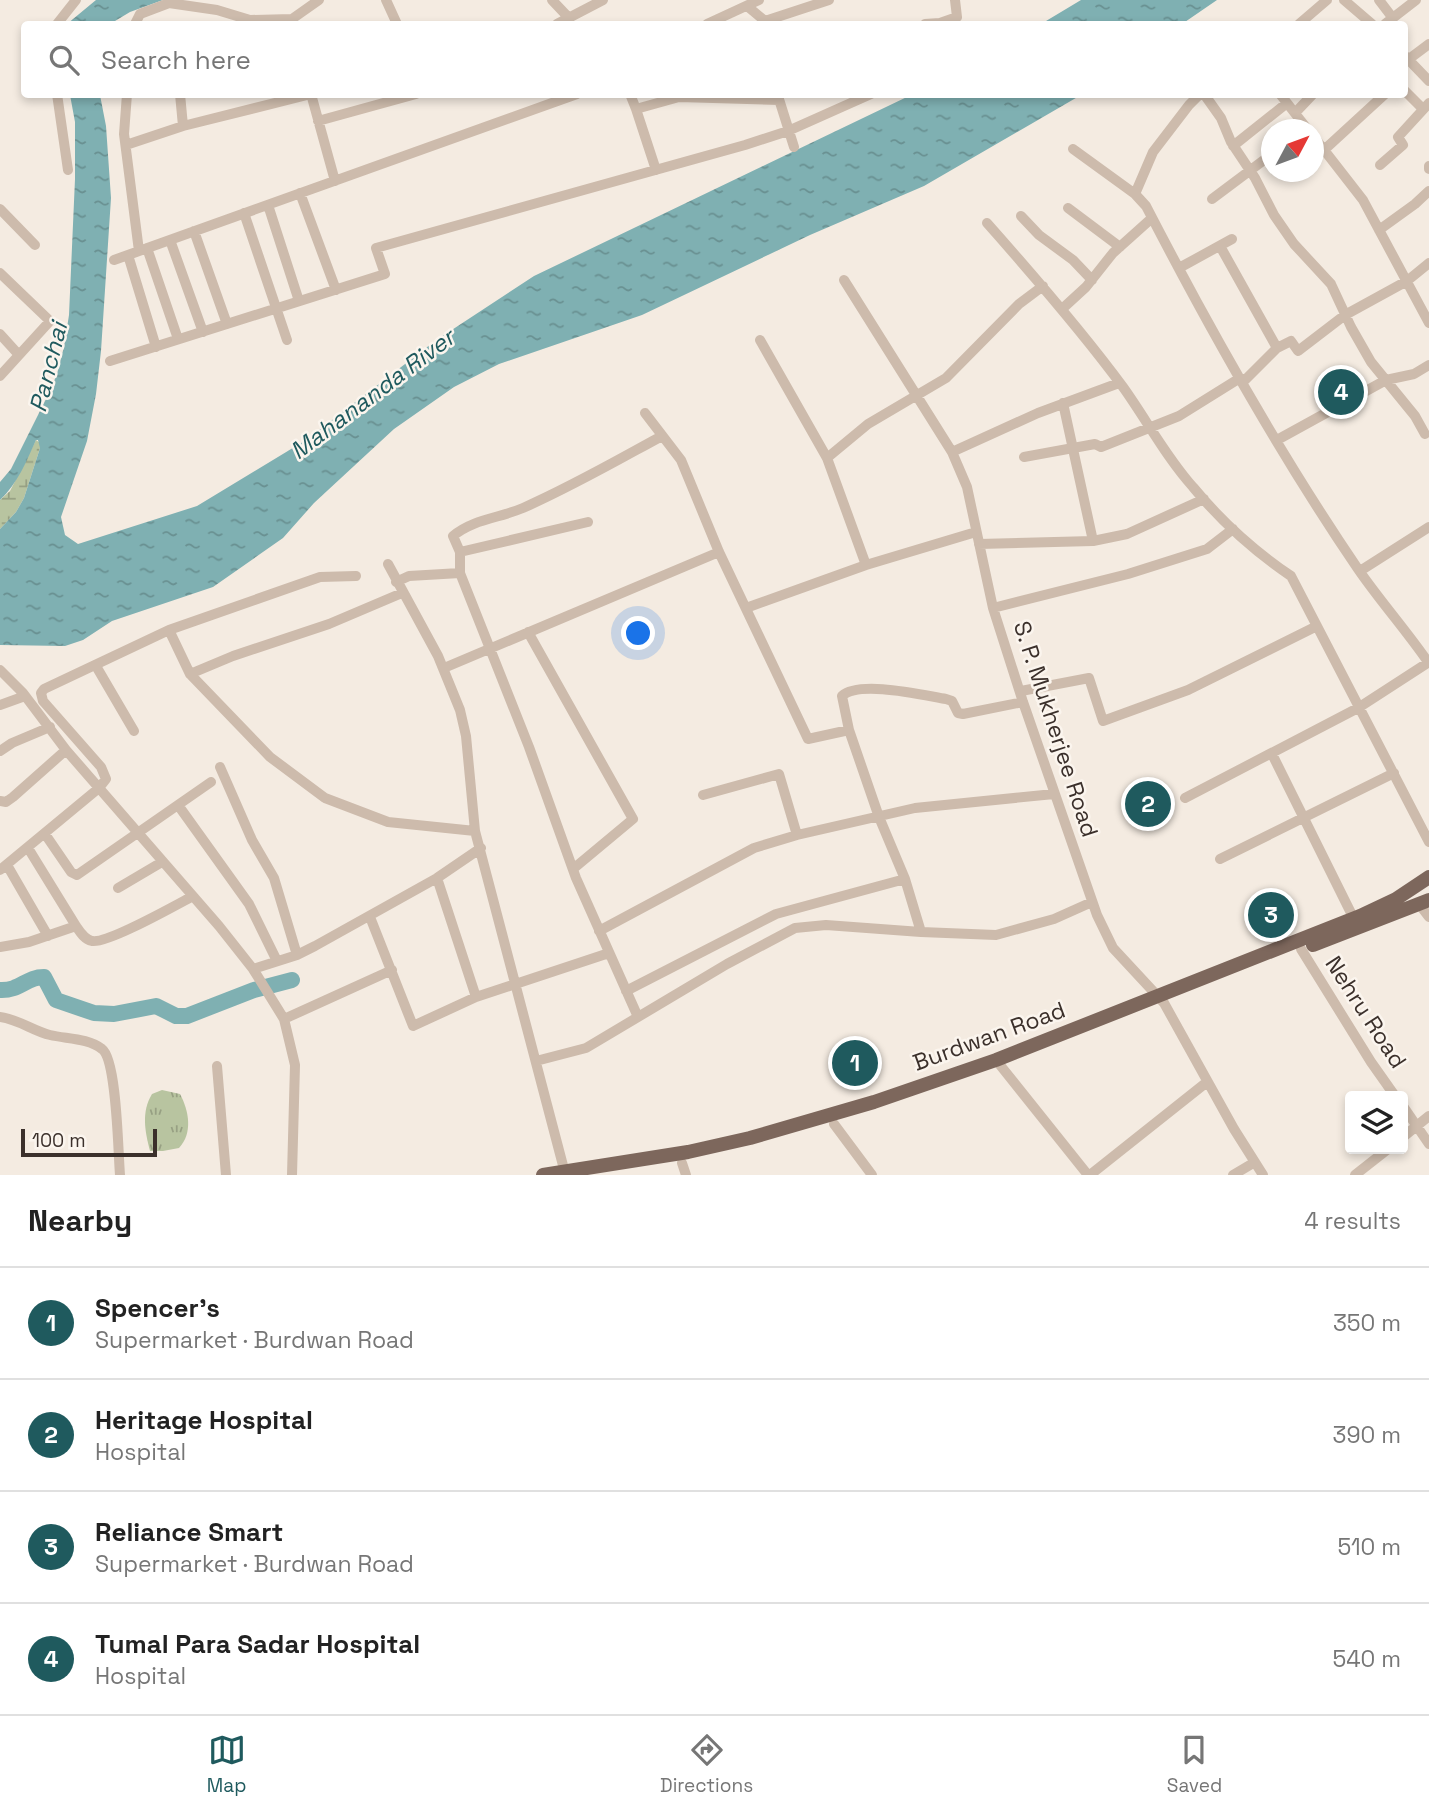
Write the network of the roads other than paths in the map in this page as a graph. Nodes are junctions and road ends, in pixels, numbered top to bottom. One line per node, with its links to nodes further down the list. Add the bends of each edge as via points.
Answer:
1 (76, 0): 15 (street)
2 (319, 0): 18 (street)
3 (386, 0): 19 (street)
4 (552, 0): 14 (street)
5 (603, 0): 14 (street)
6 (759, 0): 13 (street)
7 (829, 0): 13 (street, via 765,21)
8 (956, 0): 22 (street, via 957,17)
9 (1327, 0): 23 (street)
10 (1345, 0): 24 (street)
11 (1379, 0): 25 (street)
12 (1416, 0): 25 (street)
13 (747, 6): 21 (street)
14 (569, 18): 20 (street)
15 (59, 21)
16 (136, 21): 17 (street, via 140,14 169,4)
17 (271, 21)
18 (293, 21)
19 (396, 21)
20 (563, 21)
21 (714, 21)
22 (945, 21)
23 (1302, 21)
24 (1369, 21)
25 (1388, 21)
26 (1429, 44): 27 (street)
27 (1408, 56)
28 (1408, 58): 29 (street)
29 (1429, 81)
30 (1408, 92): 47 (street)
31 (58, 98): 61 (street)
32 (127, 98): 54 (street)
33 (180, 98): 52 (street)
34 (295, 98): 52 (street)
35 (312, 98): 51 (street)
36 (401, 98): 51 (street)
37 (566, 98): 64 (street)
38 (632, 98): 48 (street)
39 (676, 98): 48 (street)
40 (778, 98): 53 (street)
41 (862, 98): 53 (street)
42 (1197, 98): 67 (street, via 1153,152)
43 (1205, 98): 55 (street, via 1221,118)
44 (1309, 98): 49 (street)
45 (1381, 98): 58 (street)
46 (1284, 99): 49 (street); 55 (street)
47 (1426, 106): 60 (street, via 1398,137 1403,145)
48 (636, 109): 62 (street)
49 (1295, 113): 50 (street)
50 (1299, 119)
51 (318, 121): 64 (street)
52 (183, 127): 54 (street)
53 (788, 131): 56 (street); 62 (street)
54 (126, 145): 83 (street)
55 (1233, 146): 63 (street)
56 (794, 147)
57 (1073, 149): 67 (street)
58 (1324, 150): 76 (street, via 1363,200)
59 (1261, 162): 63 (street)
60 (1380, 165)
61 (68, 170)
62 (656, 170): 92 (street, via 376,248 385,274)
63 (1250, 171): 68 (street); 96 (street, via 1294,244 1331,284)
64 (335, 181): 66 (street)
65 (1429, 191): 76 (street)
66 (300, 193): 69 (street); 92 (street)
67 (1135, 194): 74 (street)
68 (1212, 199)
69 (268, 205): 72 (street); 93 (street)
70 (1068, 208): 82 (street)
71 (0, 209): 80 (street)
72 (244, 213): 77 (street); 94 (street)
73 (1021, 216): 88 (street)
74 (1152, 218): 82 (street); 86 (street)
75 (987, 223): 91 (street)
76 (1379, 230): 90 (street)
77 (194, 231): 79 (street); 98 (street)
78 (1232, 239): 81 (street)
79 (170, 240): 83 (street); 99 (street)
80 (35, 245)
81 (1220, 246): 86 (street); 105 (street)
82 (1120, 247): 88 (street)
83 (138, 251): 84 (street); 101 (street); 104 (street)
84 (114, 260)
85 (1429, 263): 90 (street)
86 (1179, 268): 110 (street)
87 (0, 273): 106 (street, via 50,321)
88 (1092, 279): 95 (street)
89 (844, 280): 113 (street, S. P. Mukherjee Road)
90 (1407, 281): 96 (street); 97 (street)
91 (1043, 286): 95 (street); 113 (street, via 1018,304 946,378)
92 (336, 289): 93 (street)
93 (299, 301): 94 (street)
94 (277, 308): 98 (street); 102 (street)
95 (1062, 309): 112 (street)
96 (1345, 315): 105 (street, via 1298,351 1291,341); 111 (street)
97 (1429, 323)
98 (227, 324): 99 (street)
99 (203, 332): 101 (street)
100 (0, 334): 106 (street)
101 (178, 339): 104 (street)
102 (286, 340)
103 (760, 340): 123 (street)
104 (156, 346): 107 (street)
105 (1277, 348): 110 (street)
106 (19, 355): 109 (street)
107 (110, 361)
108 (1429, 365): 111 (street)
109 (0, 376)
110 (1242, 380): 116 (street); 119 (street)
111 (1386, 380): 117 (street); 119 (street)
112 (1119, 383): 114 (street); 116 (street)
113 (918, 394): 121 (street, S. P. Mukherjee Road); 123 (street, via 868,424)
114 (1063, 404): 120 (street); 121 (street)
115 (645, 413): 118 (street)
116 (1151, 428): 120 (street, via 1101,447); 124 (street)
117 (1425, 434)
118 (662, 436): 130 (street, via 575,484 459,530 453,536); 131 (street, via 681,460)
119 (1277, 440): 134 (street)
120 (1073, 448): 122 (street); 129 (street)
121 (953, 452): 128 (street, S. P. Mukherjee Road, via 967,487)
122 (1024, 457)
123 (827, 458): 133 (street)
124 (1203, 499): 127 (street); 129 (street, via 1127,534)
125 (588, 522): 130 (street)
126 (1429, 527): 134 (street)
127 (1233, 530): 140 (street, via 1207,549); 141 (street, via 1291,576)
128 (977, 538): 129 (street); 133 (street); 140 (street, S. P. Mukherjee Road)
129 (1093, 541)
130 (460, 552): 135 (street)
131 (719, 552): 139 (street); 143 (street)
132 (387, 564): 137 (street)
133 (866, 565): 139 (street)
134 (1360, 571): 145 (street)
135 (460, 573): 137 (street, via 409,576); 144 (street)
136 (356, 576): 142 (street, via 320,577)
137 (396, 582): 138 (street)
138 (402, 593): 147 (street); 149 (street)
139 (746, 608): 155 (street, via 808,739)
140 (993, 608): 151 (street, S. P. Mukherjee Road)
141 (1317, 626): 151 (street, via 1188,690 1102,721 1089,678); 153 (street)
142 (169, 630): 146 (street); 149 (street)
143 (528, 632): 144 (street); 181 (street, via 633,819)
144 (490, 649): 147 (street); 181 (street)
145 (1429, 662): 153 (street)
146 (96, 666): 156 (street); 163 (street, via 41,694 105,773)
147 (443, 668): 171 (street, via 466,736)
148 (0, 670): 150 (street)
149 (190, 674): 171 (street, via 270,757 325,798 387,822)
150 (23, 693): 152 (street); 154 (street)
151 (1022, 696): 155 (street, via 963,714 946,699 878,689 852,691 842,696); 165 (street, S. P. Mukherjee Road)
152 (0, 705)
153 (1358, 708): 159 (street); 161 (street)
154 (50, 727): 157 (street); 158 (street)
155 (849, 730): 169 (street)
156 (134, 731)
157 (66, 750): 163 (street); 167 (street, via 13,797)
158 (0, 751)
159 (1272, 754): 166 (street); 170 (street)
160 (220, 767): 199 (street, via 274,878)
161 (1394, 773): 170 (street); 175 (street)
162 (211, 782): 168 (street)
163 (99, 788): 172 (street); 173 (street)
164 (703, 794): 174 (street, via 779,774)
165 (1054, 794): 169 (street, via 915,808); 187 (street, S. P. Mukherjee Road)
166 (1185, 798)
167 (0, 802)
168 (178, 805): 172 (street); 200 (street, via 248,904)
169 (879, 817): 174 (street); 184 (street)
170 (1303, 819): 178 (street); 191 (street)
171 (475, 831): 177 (street)
172 (137, 832): 173 (street, via 77,875); 179 (street)
173 (45, 834): 176 (street)
174 (797, 835): 193 (street, via 754,848)
175 (1429, 842)
176 (28, 848): 180 (street); 192 (street)
177 (481, 848): 183 (street); 203 (street)
178 (1220, 859)
179 (162, 862): 185 (street); 186 (street)
180 (3, 867): 195 (street)
181 (573, 869): 193 (street)
182 (1429, 877): 191 (main road, Burdwan Road)
183 (437, 878): 190 (street); 205 (street)
184 (905, 879): 194 (street); 204 (street, via 776,914)
185 (118, 888)
186 (193, 896): 192 (street, via 98,941 86,939); 201 (street)
187 (1092, 902): 194 (street, via 1054,919 996,935); 206 (street, S. P. Mukherjee Road, via 1113,948)
188 (1424, 902): 189 (street); 196 (main road, Burdwan Road)
189 (1429, 916)
190 (370, 917): 199 (street); 202 (street)
191 (1354, 919): 196 (main road, Burdwan Road)
192 (76, 926): 195 (street)
193 (599, 931): 198 (street)
194 (921, 932): 208 (street, via 826,925 795,928)
195 (48, 936): 197 (street)
196 (1299, 945): 206 (main road, Burdwan Road); 214 (street, Nehru Road)
197 (0, 947)
198 (609, 953): 203 (street); 204 (street)
199 (298, 955): 200 (street)
200 (277, 961): 201 (street)
201 (253, 969): 209 (street)
202 (392, 970): 205 (street, via 413,1026); 209 (street)
203 (516, 985): 205 (street); 210 (street)
204 (626, 991): 208 (street)
205 (476, 997)
206 (1162, 999): 211 (main road, Burdwan Road); 213 (street, S. P. Mukherjee Road)
207 (0, 1017): 226 (street, via 50,1035 93,1043 107,1053)
208 (638, 1017): 210 (street, via 586,1048)
209 (284, 1019): 228 (street, via 295,1065)
210 (536, 1061): 225 (street)
211 (998, 1063): 217 (main road, Burdwan Road); 223 (street); 225 (main road, Burdwan Road, via 750,1138)
212 (217, 1066): 227 (street)
213 (1207, 1082): 222 (street, S. P. Mukherjee Road); 233 (street)
214 (1391, 1091)
215 (1408, 1114): 218 (street)
216 (1429, 1116): 218 (street)
217 (834, 1124): 224 (main road, Burdwan Road); 231 (street)
218 (1417, 1126): 219 (street); 220 (street)
219 (1408, 1133)
220 (1429, 1144)
221 (1382, 1154): 236 (street)
222 (1255, 1162): 234 (street); 235 (street, S. P. Mukherjee Road)
223 (1080, 1166): 232 (street); 233 (street)
224 (684, 1169): 230 (main road, Burdwan Road)
225 (565, 1172): 229 (main road, Burdwan Road)
226 (120, 1175)
227 (226, 1175)
228 (292, 1175)
229 (543, 1175)
230 (612, 1175)
231 (872, 1175)
232 (1070, 1175)
233 (1089, 1175)
234 (1233, 1175)
235 (1263, 1175)
236 (1355, 1175)

